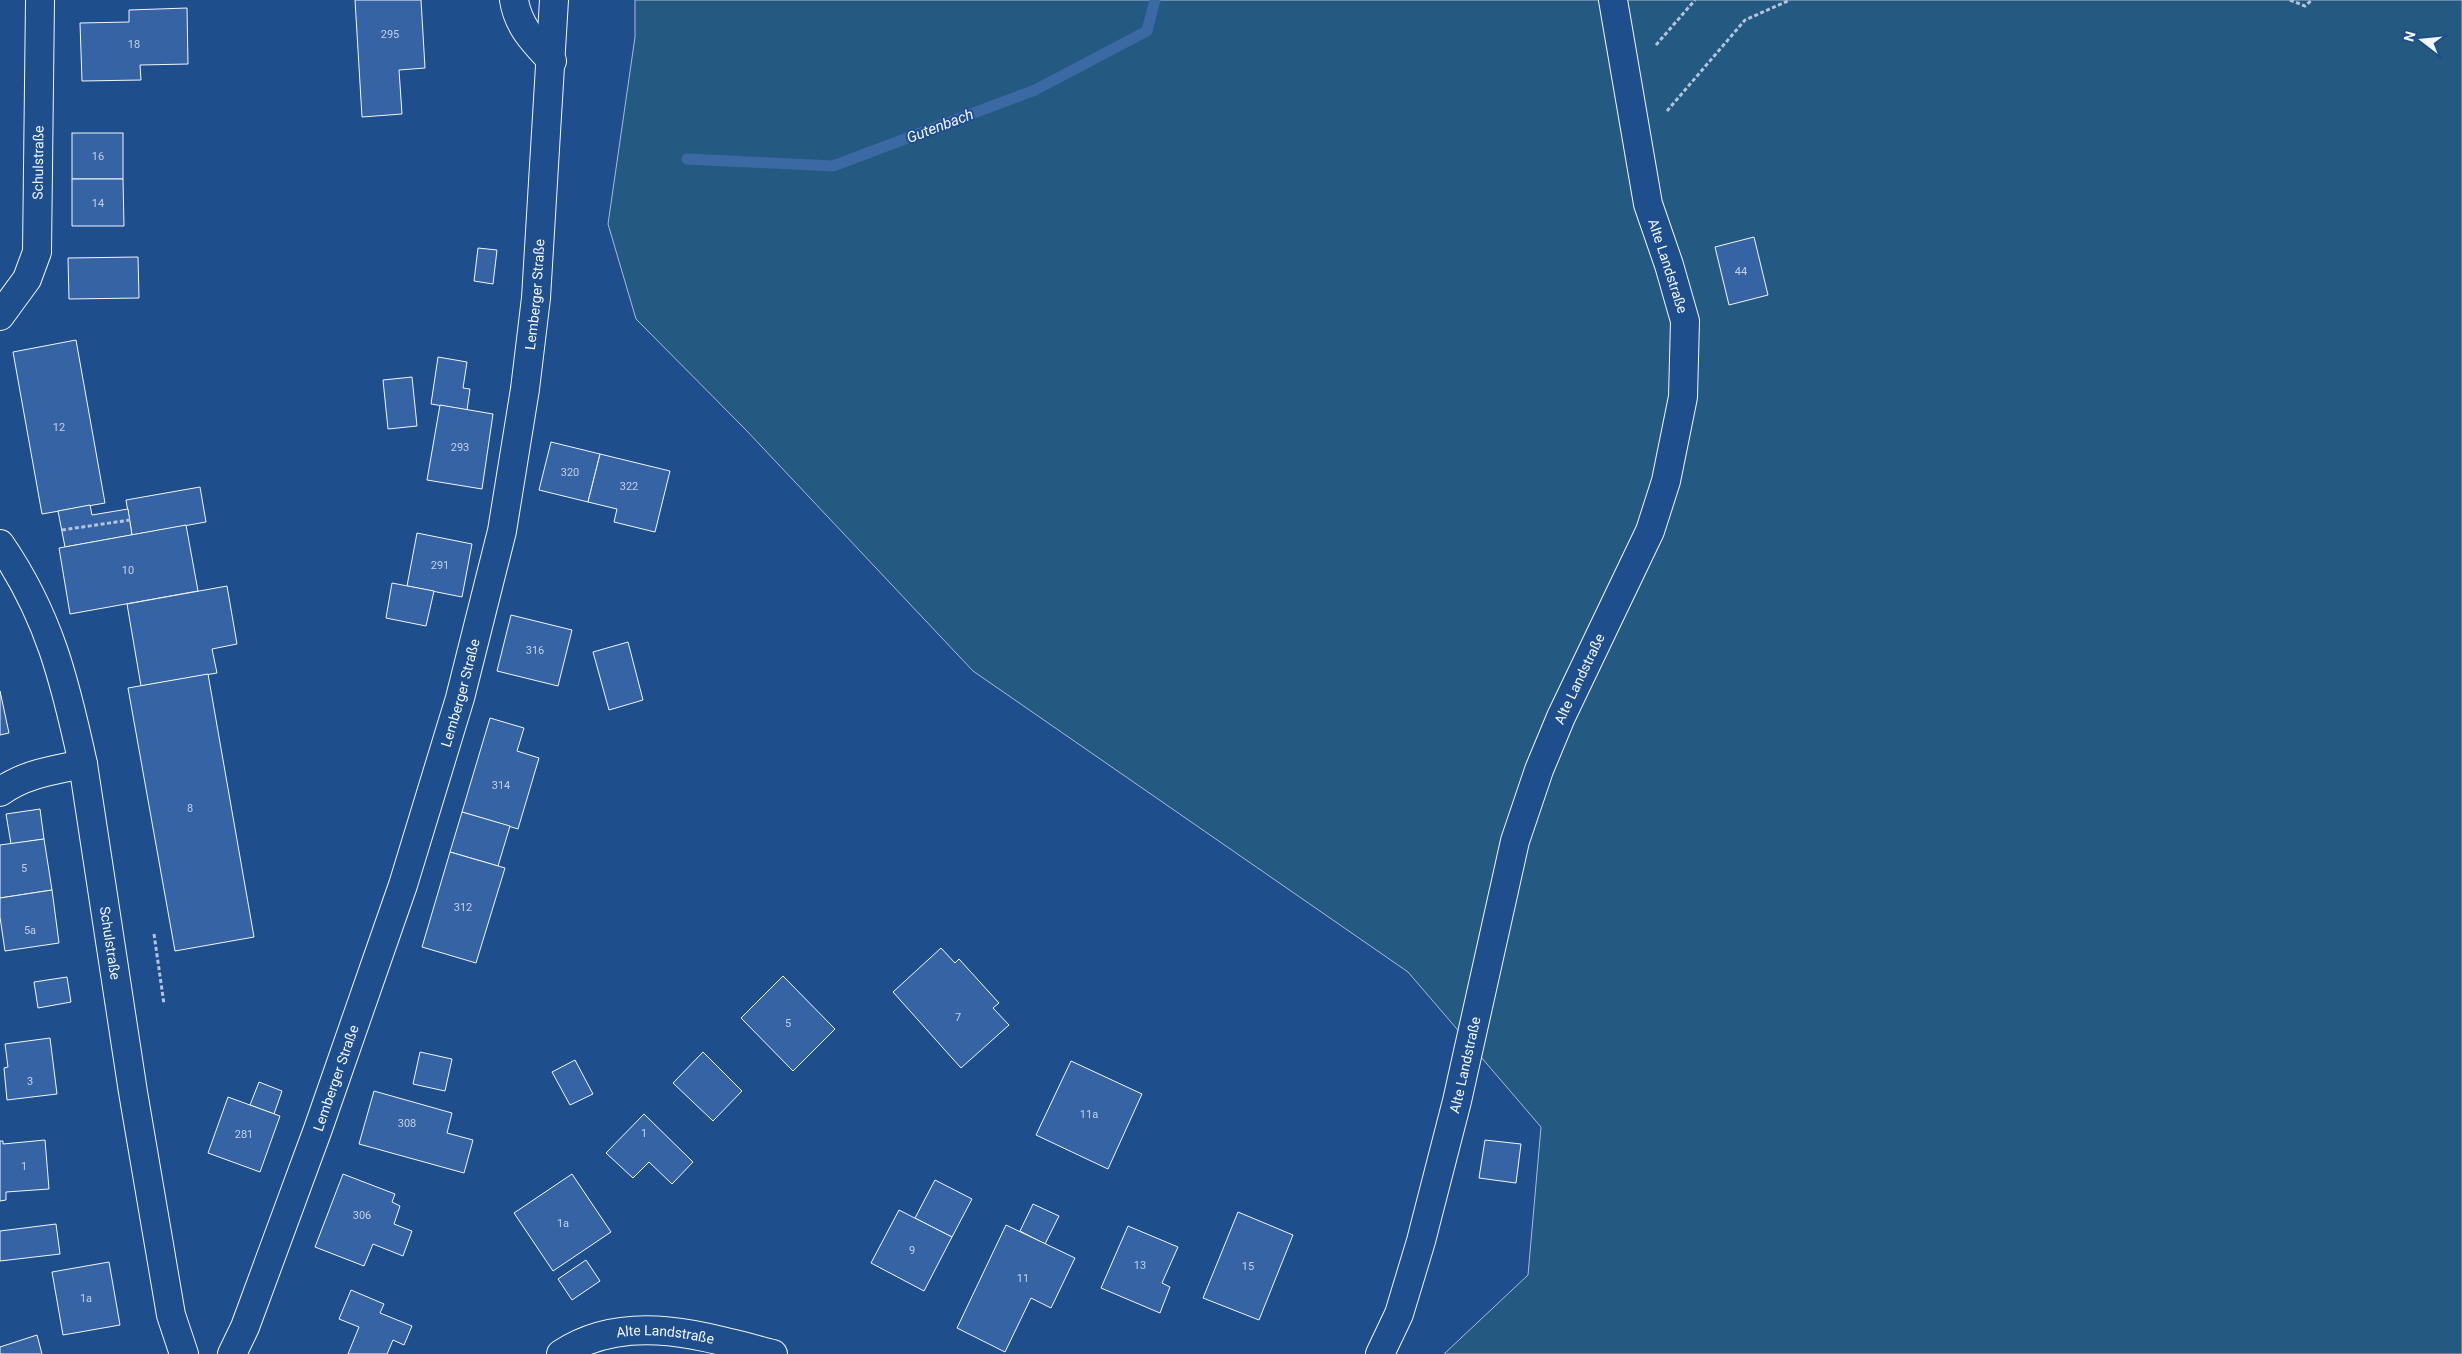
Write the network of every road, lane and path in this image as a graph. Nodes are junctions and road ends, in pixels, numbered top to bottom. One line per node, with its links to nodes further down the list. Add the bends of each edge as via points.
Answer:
1 (40, 0): 12 (street, Schulstraße, via 37,252 27,279)
2 (514, 0): 9 (street, via 516,16 531,39)
3 (554, 0): 9 (street, Lemberger Straße)
4 (1613, 0): 10 (street, Alte Landstraße)
5 (1695, 0): 10 (path)
6 (1790, 0): 11 (path, via 1745,20)
7 (2290, 0): 8 (path, via 2305,6)
8 (2312, 0)
9 (552, 61): 21 (street, Lemberger Straße, via 536,298 526,389 502,531 460,698 403,884 318,1129 245,1327)
10 (1628, 77): 11 (street, Alte Landstraße)
11 (1636, 147): 24 (street, Alte Landstraße, via 1648,204 1685,320 1683,397 1666,481 1650,531 1561,717 1515,840 1457,1101 1421,1241 1399,1314)
12 (0, 316)
13 (130, 520): 14 (path)
14 (62, 530)
15 (0, 544): 16 (street, Schulstraße, via 31,594 45,626 69,702)
16 (82, 764): 17 (street, via 39,773 12,783); 20 (street, Schulstraße, via 171,1315)
17 (0, 792)
18 (154, 934): 19 (path)
19 (164, 1004)
20 (184, 1354)
21 (232, 1354)
22 (561, 1354): 23 (street, Alte Landstraße, via 602,1334 637,1330 678,1331)
23 (773, 1354)
24 (1380, 1354)

